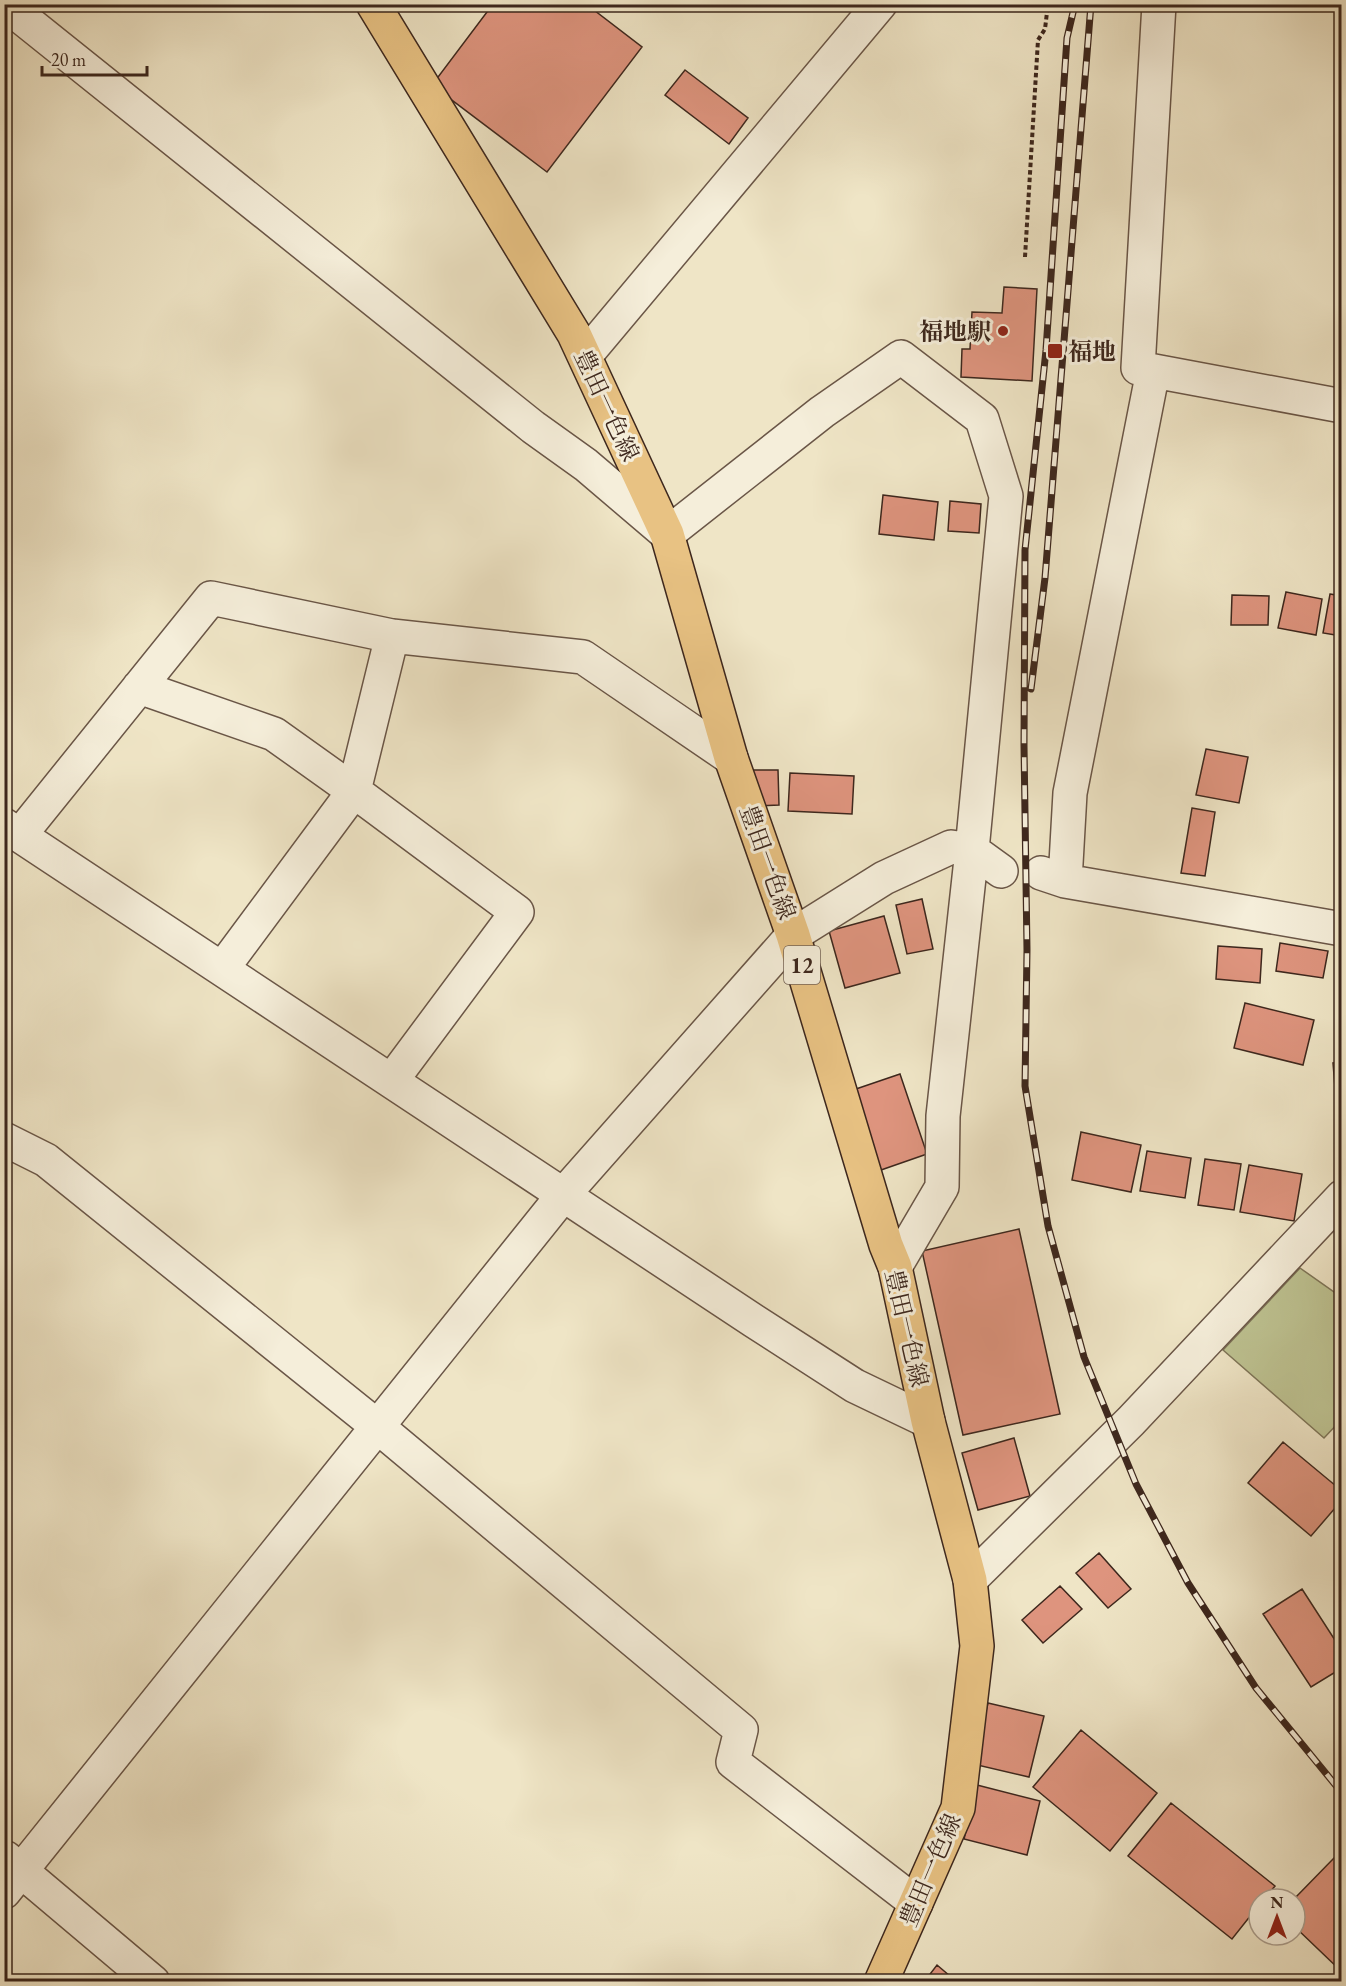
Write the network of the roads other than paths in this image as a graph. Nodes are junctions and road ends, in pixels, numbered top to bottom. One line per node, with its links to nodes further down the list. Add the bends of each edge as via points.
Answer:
1 (5, 4): 8 (street)
2 (374, 4): 5 (main road, 豊田一色線 / 12)
3 (880, 4): 5 (street)
4 (1159, 4): 6 (street, via 1138,368)
5 (585, 356): 8 (main road, 豊田一色線 / 12)
6 (1153, 371): 7 (street); 16 (street, via 1053,877)
7 (1341, 406)
8 (668, 534): 11 (main road, 豊田一色線 / 12); 14 (street, via 822,412 901,357 982,419 1006,496)
9 (392, 636): 10 (street, via 211,598); 11 (street, via 583,657); 12 (street)
10 (139, 687): 12 (street, via 274,734); 13 (street)
11 (731, 758): 17 (main road, 豊田一色線 / 12)
12 (354, 791): 18 (street); 19 (street, via 517,912)
13 (12, 830): 18 (street)
14 (972, 850): 15 (street); 17 (street, via 951,848 884,878); 23 (street, via 943,1116 942,1187)
15 (1001, 871)
16 (1341, 929)
17 (793, 935): 21 (street); 23 (main road, 豊田一色線 / 12)
18 (222, 969): 19 (street)
19 (392, 1080): 21 (street)
20 (4, 1139): 25 (street, via 46,1160)
21 (564, 1194): 24 (street, via 855,1386); 25 (street)
22 (1341, 1197): 26 (street, via 1131,1421)
23 (895, 1267): 24 (main road, 豊田一色線 / 12)
24 (928, 1421): 26 (main road, 豊田一色線 / 12)
25 (378, 1427): 27 (street); 28 (street, via 741,1730 733,1762)
26 (970, 1580): 28 (main road, 豊田一色線 / 12, via 978,1646 958,1808)
27 (10, 1873): 29 (street)
28 (916, 1903): 30 (main road, 豊田一色線 / 12)
29 (153, 1982)
30 (881, 1982)

